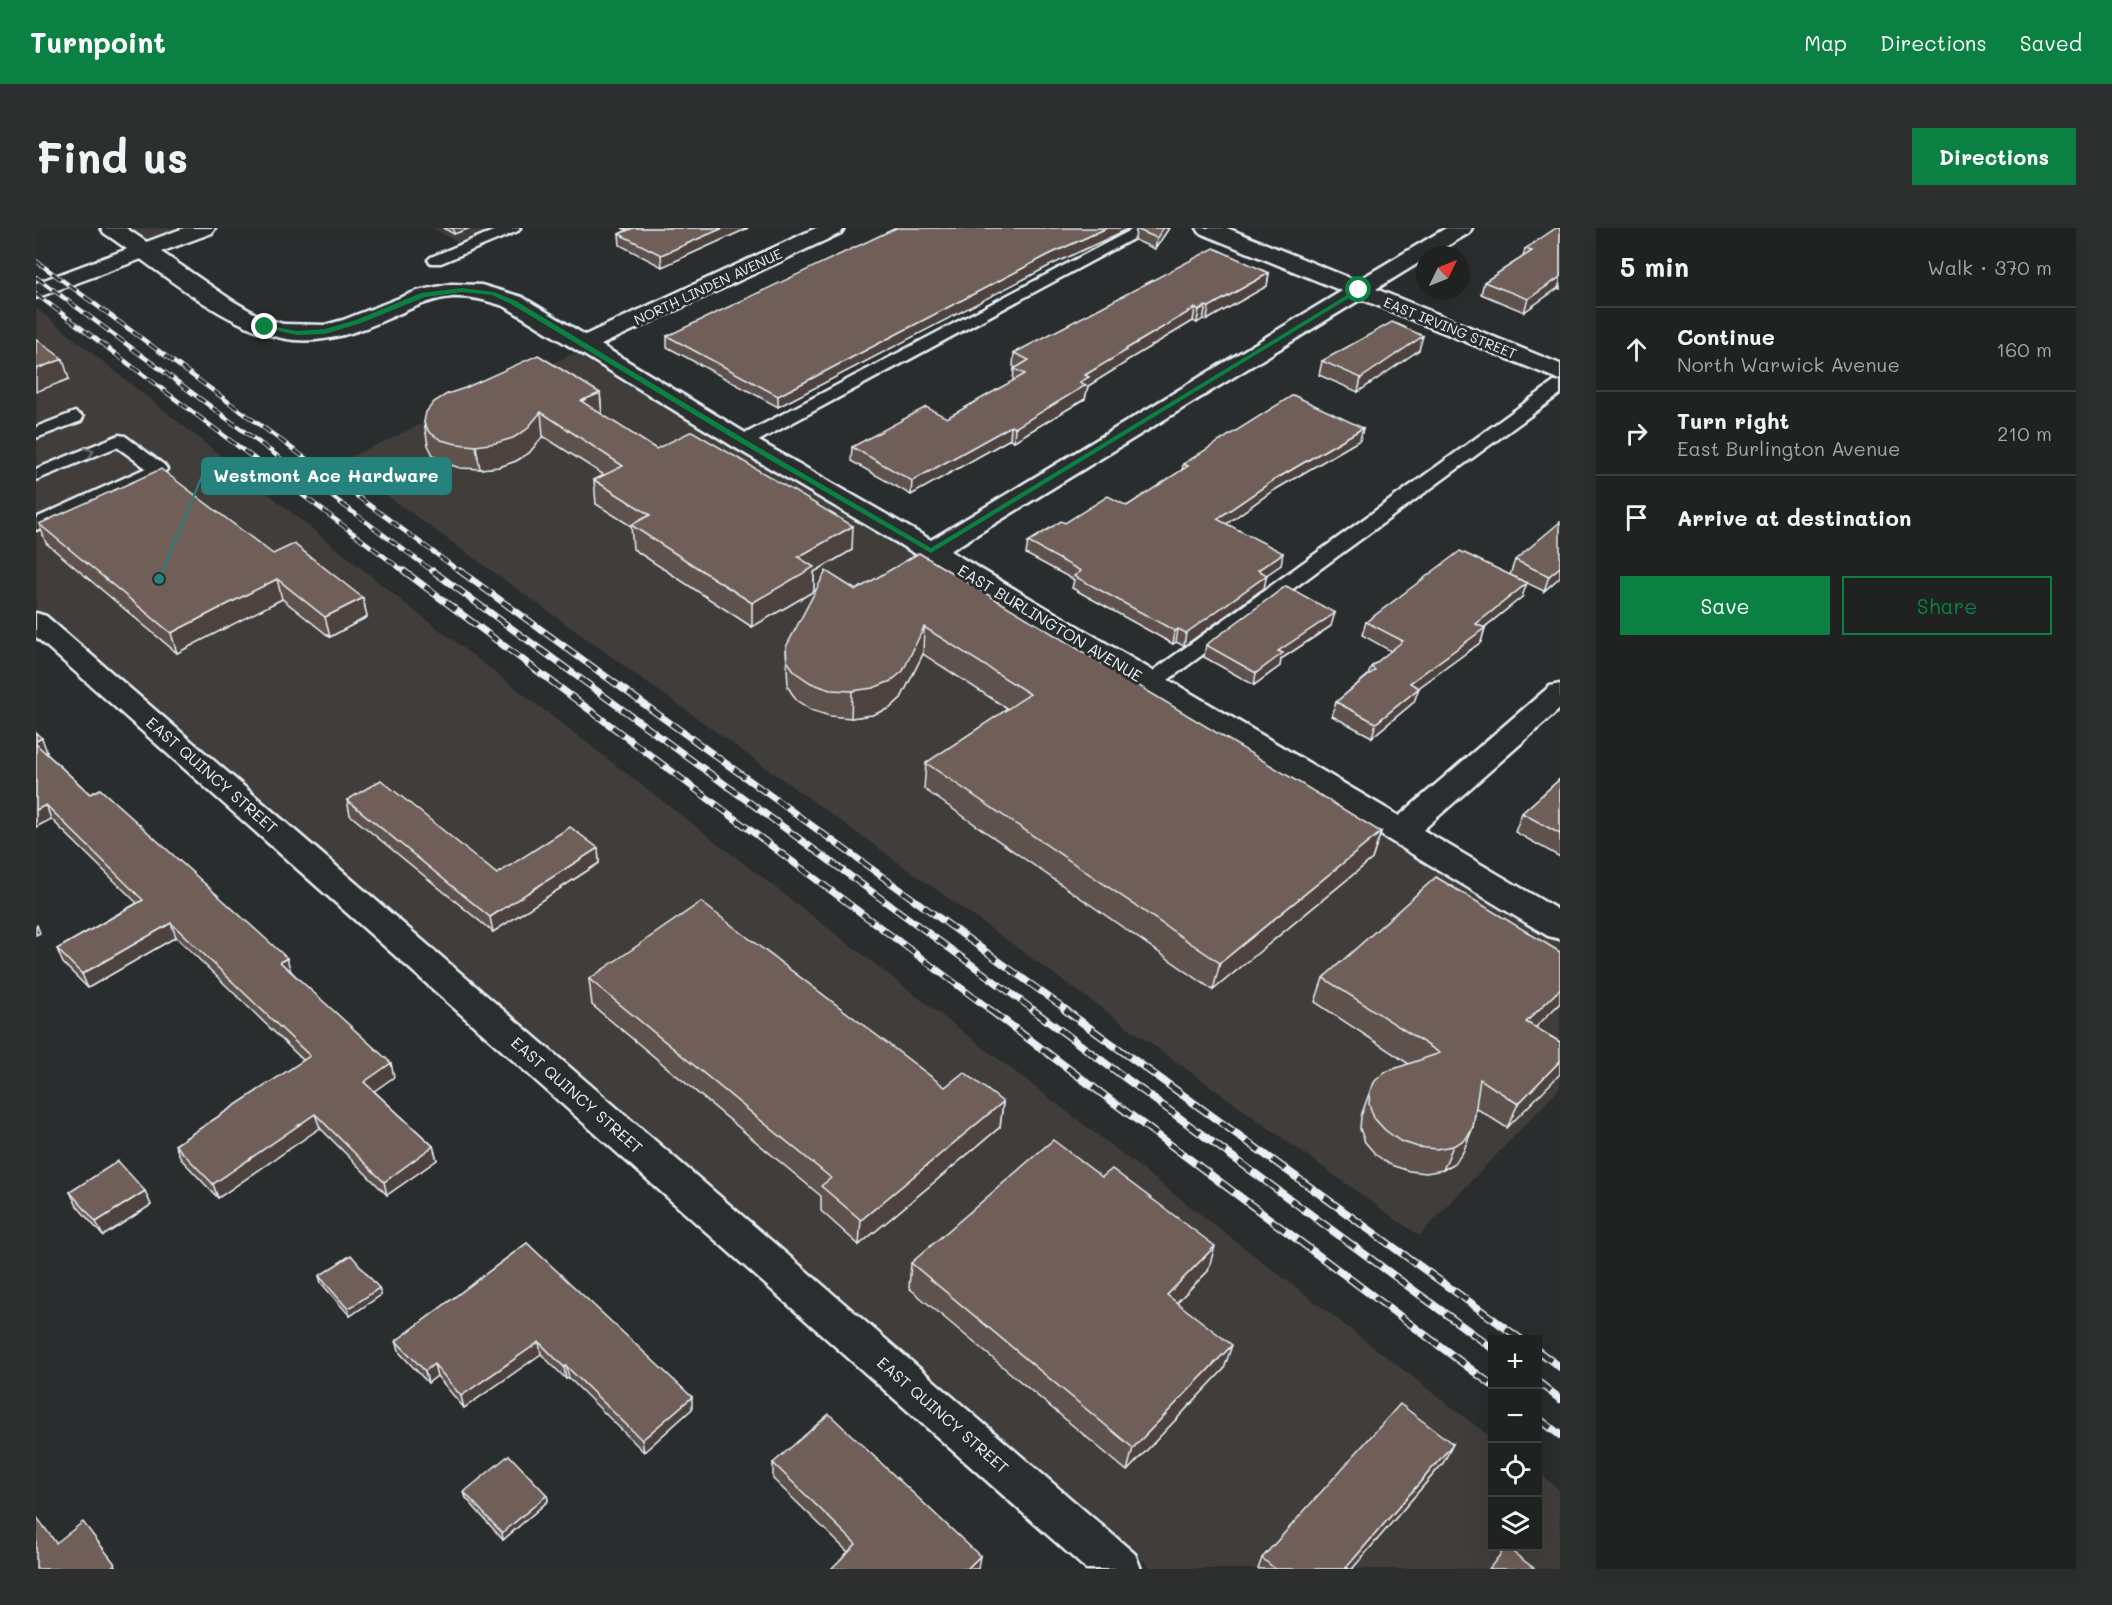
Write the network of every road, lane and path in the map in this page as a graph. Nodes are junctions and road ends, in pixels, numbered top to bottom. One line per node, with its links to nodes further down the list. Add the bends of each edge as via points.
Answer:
1 (112, 228): 8 (street, EAST BURLINGTON AVENUE)
2 (204, 228): 8 (street)
3 (513, 228): 9 (lane)
4 (833, 228): 12 (street, NORTH LINDEN AVENUE)
5 (1146, 228): 17 (lane)
6 (1208, 228): 10 (street, EAST IRVING STREET)
7 (1461, 228): 10 (street)
8 (144, 250): 11 (street); 12 (street, EAST BURLINGTON AVENUE, via 227,308 280,331 325,332 423,295 476,290 514,302)
9 (436, 260)
10 (1359, 290): 13 (street, EAST IRVING STREET); 20 (street)
11 (36, 291)
12 (584, 345): 17 (street, EAST BURLINGTON AVENUE)
13 (1560, 373)
14 (1560, 386): 22 (lane)
15 (75, 417): 16 (lane)
16 (36, 433)
17 (743, 442): 20 (street, EAST BURLINGTON AVENUE)
18 (36, 475): 19 (lane, one-way to 19, via 119,440 158,469)
19 (36, 525)
20 (931, 551): 22 (street, EAST BURLINGTON AVENUE)
21 (36, 622): 26 (street, EAST QUINCY STREET)
22 (1150, 683): 24 (street, EAST BURLINGTON AVENUE)
23 (1560, 693): 24 (street)
24 (1401, 832): 25 (street, EAST BURLINGTON AVENUE)
25 (1560, 927)
26 (1119, 1569)

